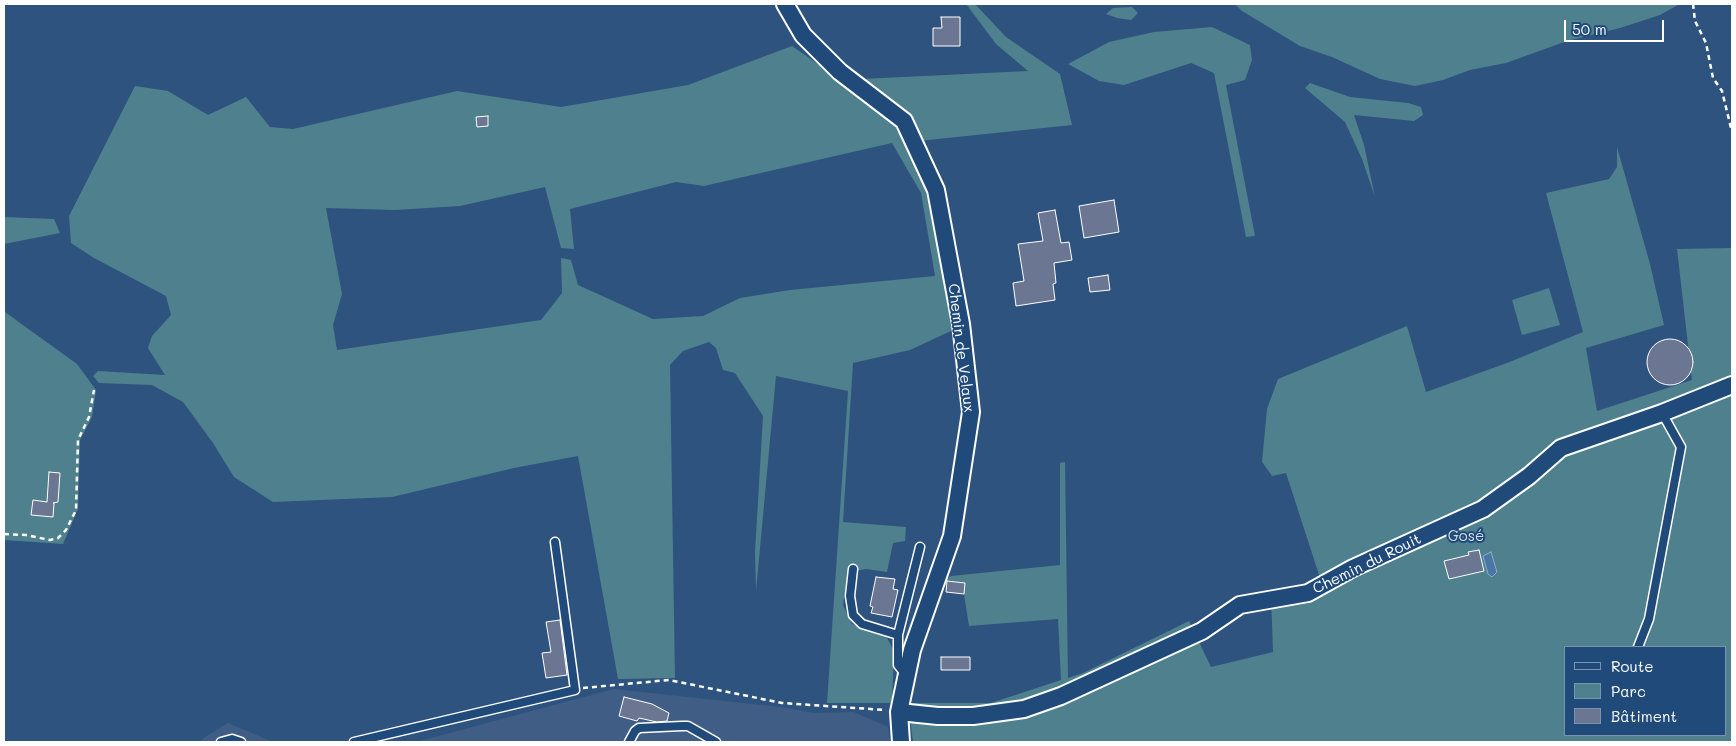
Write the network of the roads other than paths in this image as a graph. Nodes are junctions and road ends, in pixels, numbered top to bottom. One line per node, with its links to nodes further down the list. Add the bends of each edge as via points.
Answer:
1 (785, 4): 9 (street, Chemin de Velaux, via 803,35 840,72 904,122 936,190 961,324 971,412 952,536)
2 (1732, 385): 3 (street, Chemin du Rouit)
3 (1662, 413): 8 (lane, via 1681,447 1649,619); 10 (street, Chemin du Rouit, via 1561,448 1483,509 1308,592 1240,605 1202,631 1061,696 1024,709 973,716)
4 (555, 542): 13 (lane, via 575,690)
5 (920, 547): 7 (lane)
6 (853, 569): 7 (lane, via 850,596 853,615 862,624)
7 (898, 635): 9 (lane, via 898,665)
8 (1638, 646)
9 (906, 676): 10 (street, Chemin de Velaux)
10 (899, 712): 16 (street, Chemin de Velaux)
11 (222, 742): 12 (lane, via 232,739)
12 (242, 742)
13 (354, 742)
14 (629, 742): 15 (lane, via 639,728 682,726 688,726)
15 (716, 742)
16 (901, 742)

